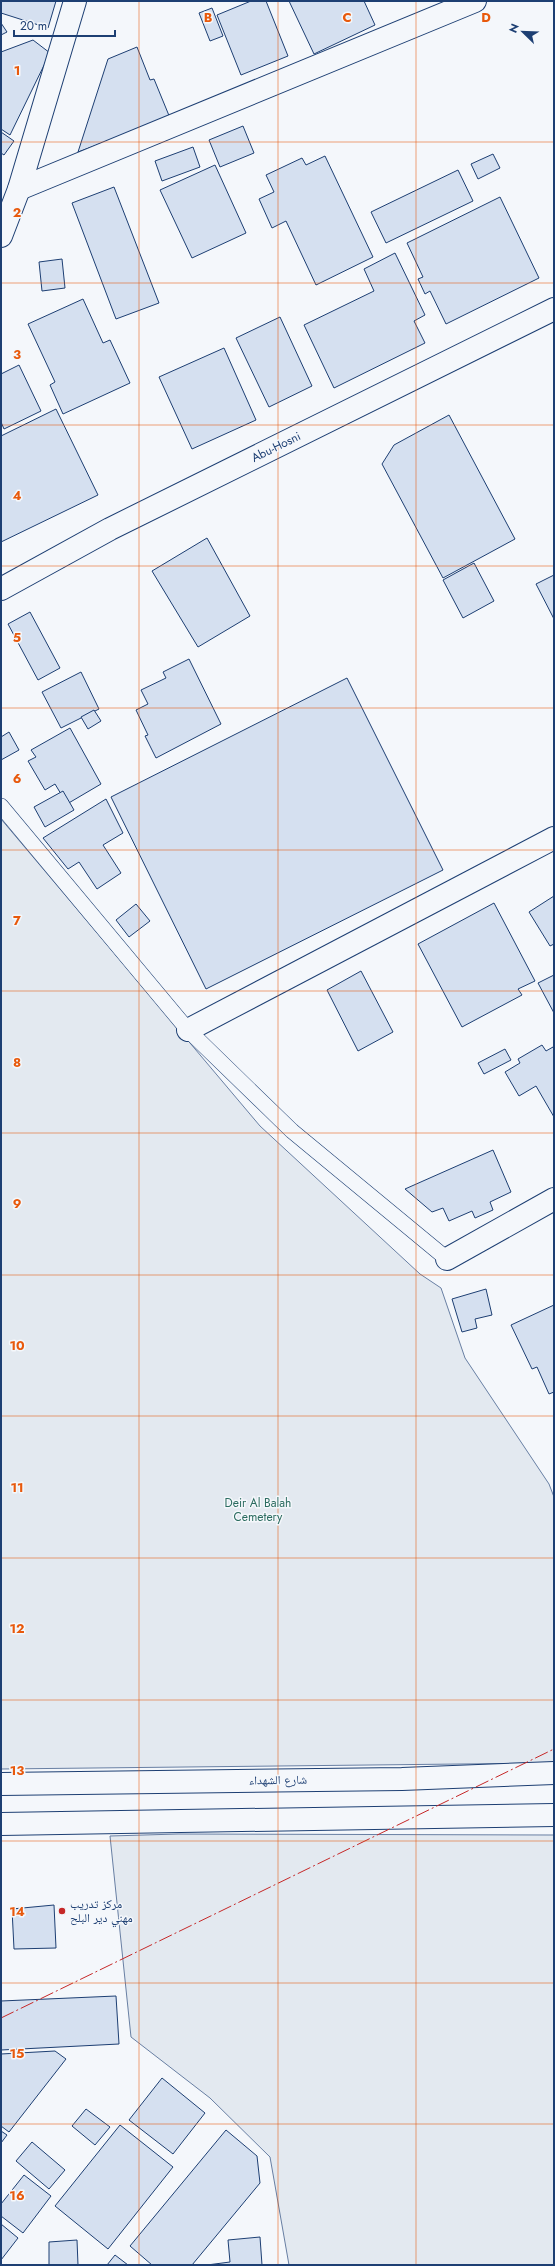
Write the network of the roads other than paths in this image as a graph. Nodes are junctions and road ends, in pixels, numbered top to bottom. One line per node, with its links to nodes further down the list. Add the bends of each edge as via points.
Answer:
1 (75, 1): 3 (street)
2 (475, 1): 3 (street)
3 (19, 189): 4 (street)
4 (1, 236)
5 (554, 309): 6 (street, Abu-Hosni, via 117,525)
6 (1, 588)
7 (1, 806): 9 (lane)
8 (554, 838): 9 (street)
9 (188, 1030): 11 (lane, via 292,1131)
10 (554, 1199): 11 (street)
11 (447, 1259)
12 (554, 1773): 13 (street, شارع الشهداء)
13 (1, 1784)
14 (554, 1815): 15 (street)
15 (1, 1824)

